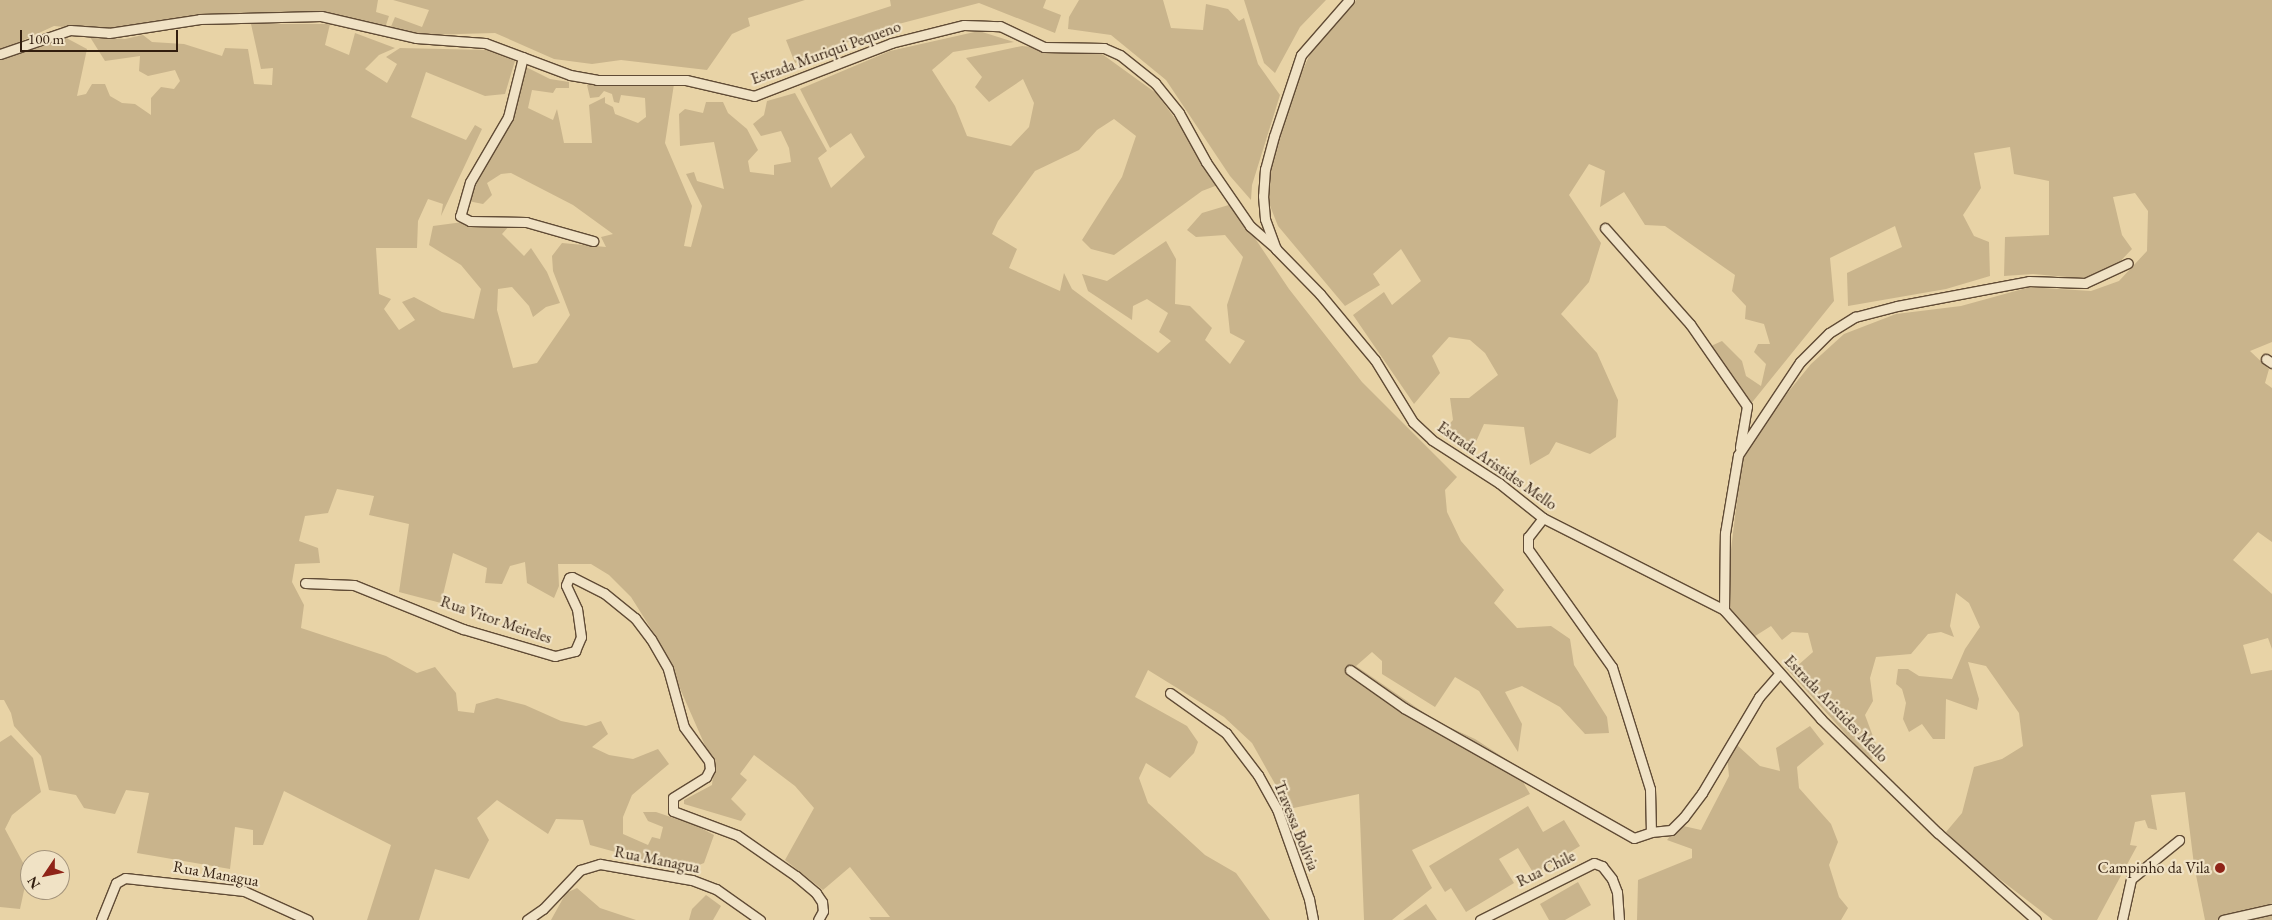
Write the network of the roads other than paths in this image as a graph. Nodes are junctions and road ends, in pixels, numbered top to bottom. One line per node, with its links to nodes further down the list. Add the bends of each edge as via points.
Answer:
1 (1349, 0): 6 (street, Estrada Aristides Mello, via 1301,54 1274,136 1265,170 1263,196 1265,218)
2 (0, 54): 3 (street, Estrada Muriqui Pequeno, via 70,30 109,33 200,19 321,16 416,38 485,43)
3 (522, 57): 5 (street, via 508,117 470,182 460,216 470,221 526,222); 6 (street, Estrada Muriqui Pequeno, via 570,76 686,80 754,96 891,43 964,25 1000,26 1044,47 1104,48 1120,55 1155,83 1179,113 1206,162 1250,226)
4 (1605, 228): 8 (street, via 1690,324 1747,406)
5 (593, 242)
6 (1276, 249): 9 (street, Estrada Aristides Mello, via 1320,294 1374,360 1413,422 1432,440 1500,483)
7 (2128, 263): 8 (street, via 2104,277 2085,283 2029,281 1990,286 1855,317 1830,333 1800,362)
8 (1738, 455): 11 (street, via 1725,533)
9 (1543, 518): 11 (street, Estrada Aristides Mello); 15 (street, via 1528,537 1528,548 1612,667 1650,789)
10 (305, 583): 22 (street, Rua Vitor Meireles, via 354,585 463,629 555,656 575,651 581,637 577,608 566,585 569,578 572,576 604,593 635,618 651,639 668,669 684,727 709,761 706,777 673,798 673,811 737,835 796,876 822,902 823,911)
11 (1724, 610): 13 (street, Estrada Aristides Mello)
12 (1350, 670): 15 (street, via 1404,708 1634,838)
13 (1779, 674): 15 (street, via 1758,697 1702,793 1684,817 1670,830); 26 (street, Estrada Aristides Mello, via 1938,833)
14 (1170, 693): 23 (street, Travessa Bolívia, via 1226,733 1258,775 1276,809 1310,899)
15 (1652, 832)
16 (2179, 840): 27 (street, via 2130,880)
17 (2272, 909): 28 (street)
18 (101, 920): 19 (street, Rua Managua, via 116,883 125,878 244,891)
19 (308, 920)
20 (527, 920): 21 (street, Rua Managua, via 543,909 580,870 600,864 692,880 716,889)
21 (760, 920)
22 (818, 920)
23 (1313, 920)
24 (1480, 920): 25 (street, Rua Chile, via 1594,863 1602,866 1612,879 1617,892)
25 (1619, 920)
26 (2036, 920)
27 (2122, 920)
28 (2223, 920)

